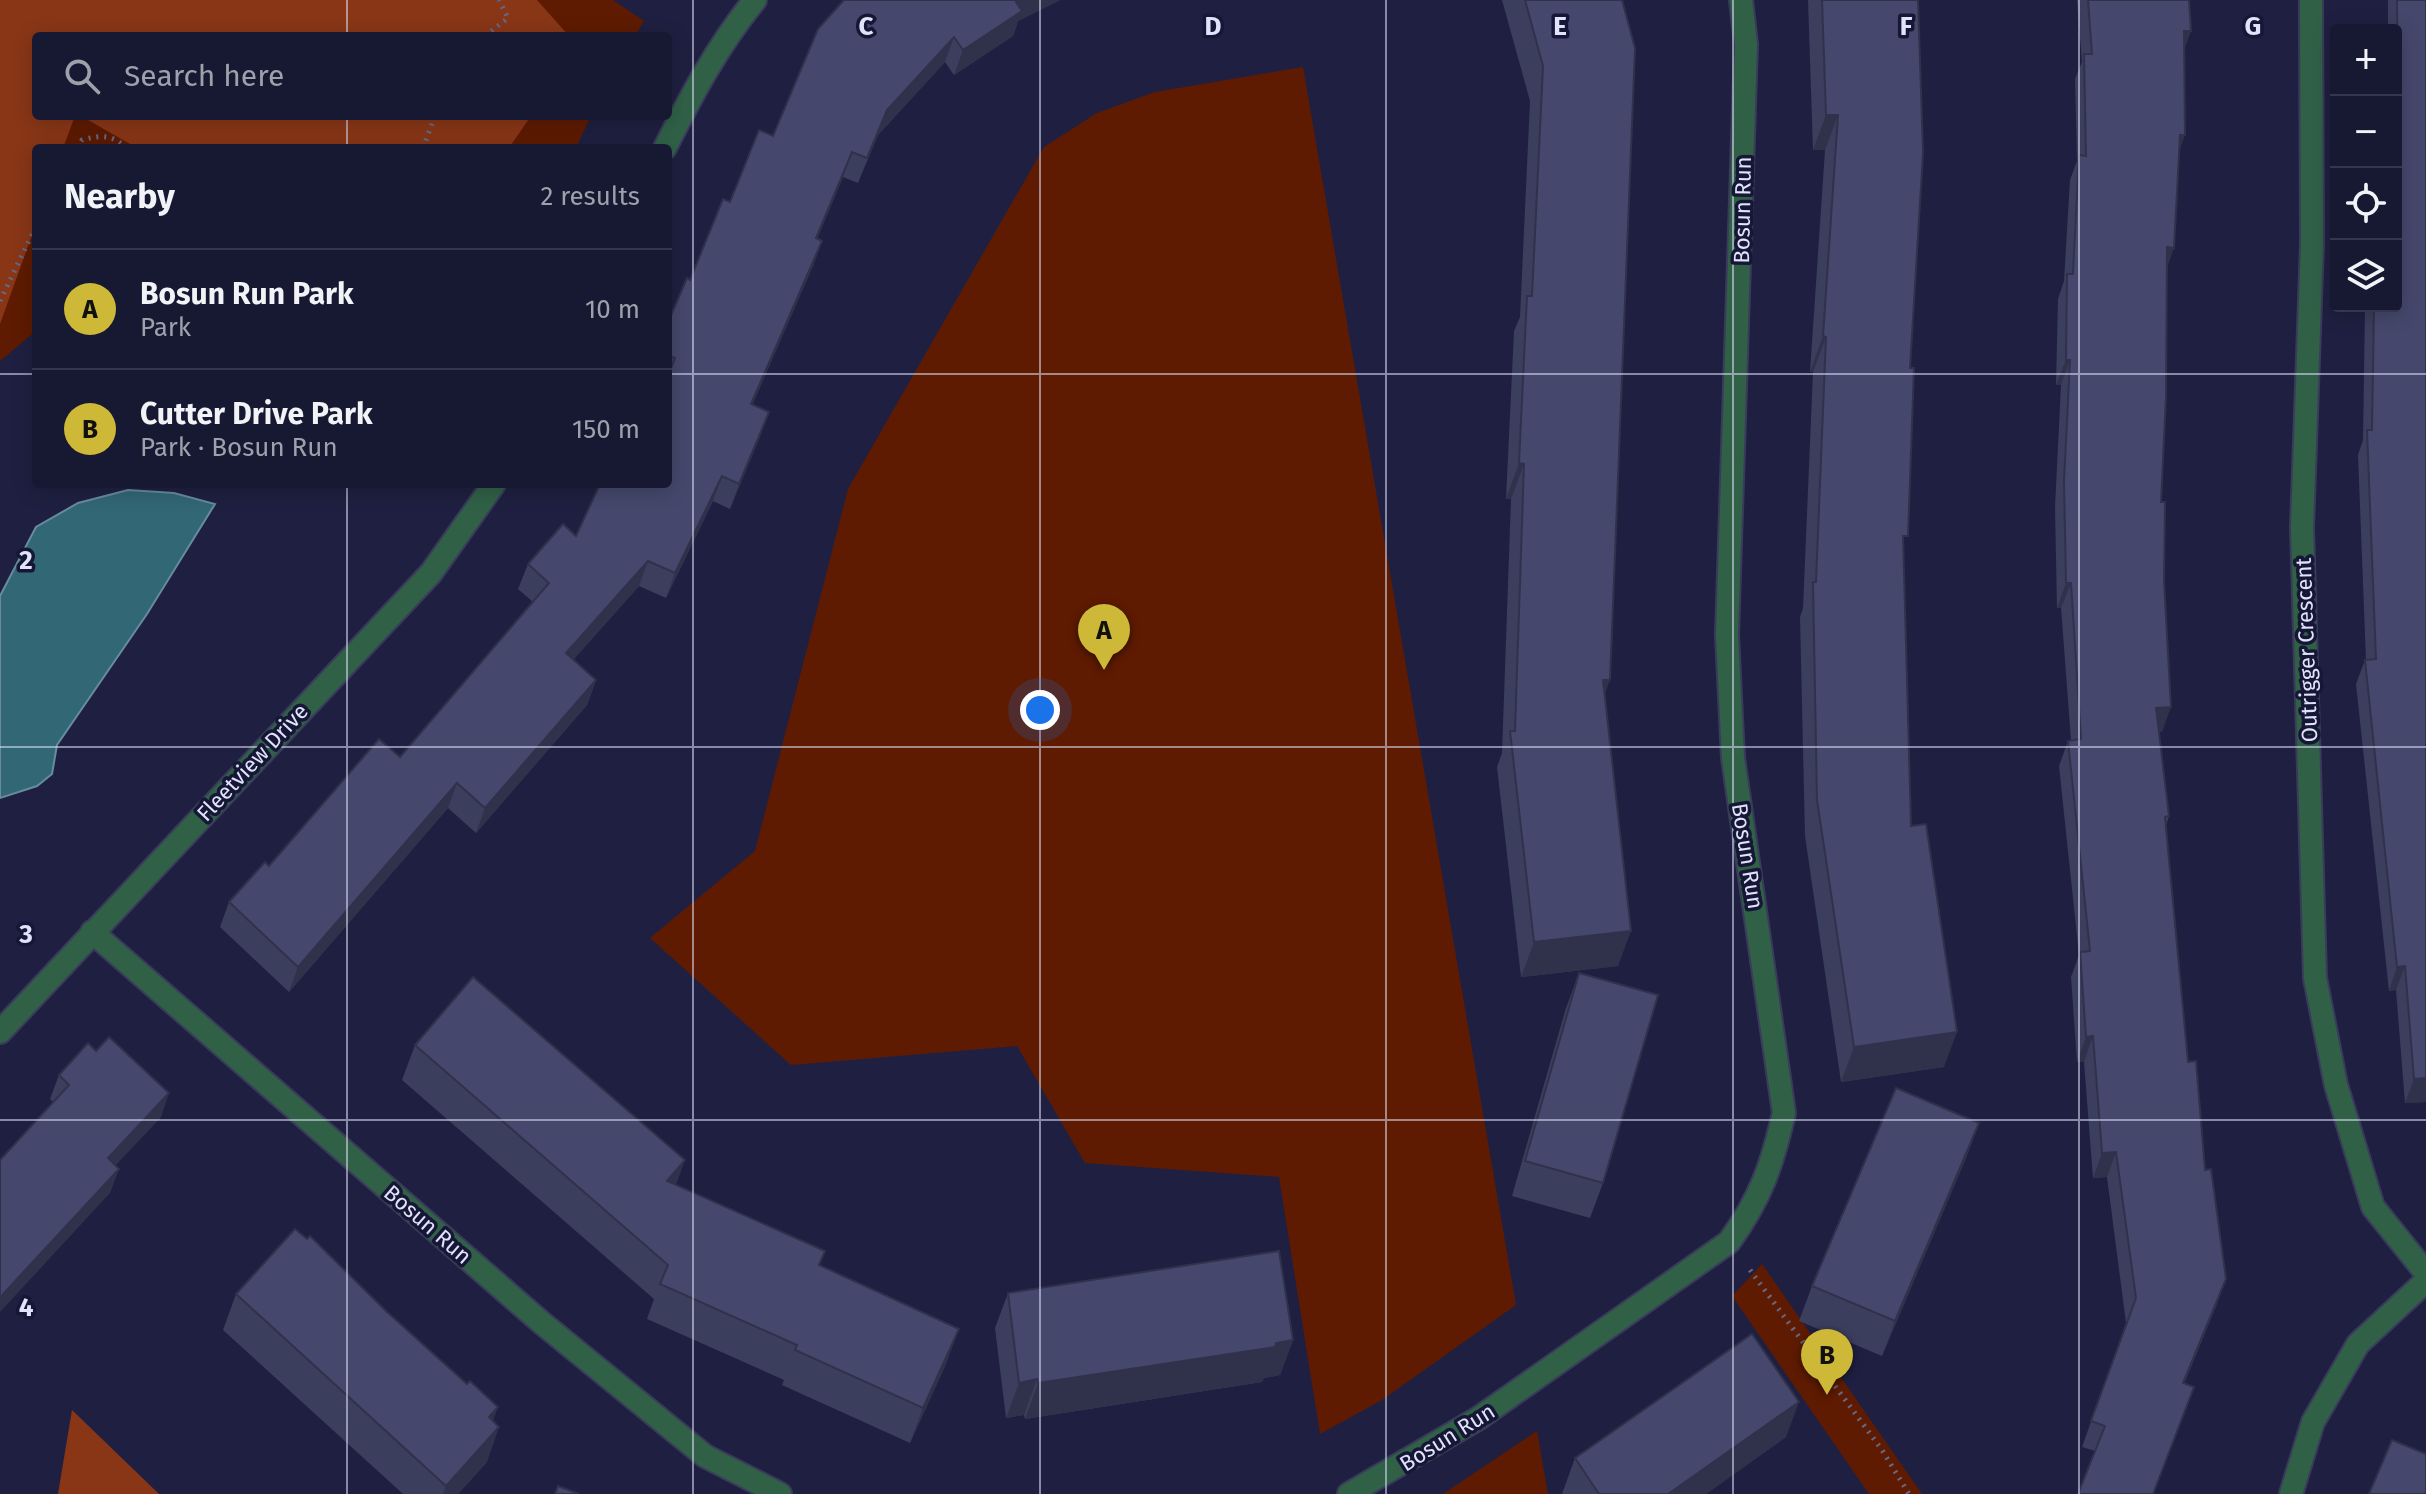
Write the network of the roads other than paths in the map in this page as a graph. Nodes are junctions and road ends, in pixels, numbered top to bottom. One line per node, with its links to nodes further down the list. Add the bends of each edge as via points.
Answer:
1 (755, 0): 4 (street, via 695,87)
2 (1741, 0): 11 (street, Bosun Run, via 1746,44 1727,635 1733,758 1784,1113 1771,1170 1729,1242 1479,1418)
3 (2311, 0): 8 (street, Outrigger Crescent, via 2312,244 2302,527 2315,978 2336,1085 2373,1207)
4 (667, 144)
5 (491, 488): 6 (street, Fleetview Drive, via 431,573)
6 (92, 932): 7 (street, Fleetview Drive); 10 (street, Bosun Run, via 705,1456)
7 (0, 1032)
8 (2426, 1273)
9 (2426, 1281): 12 (street, via 2358,1344 2313,1422)
10 (779, 1494)
11 (1349, 1494)
12 (2291, 1494)

